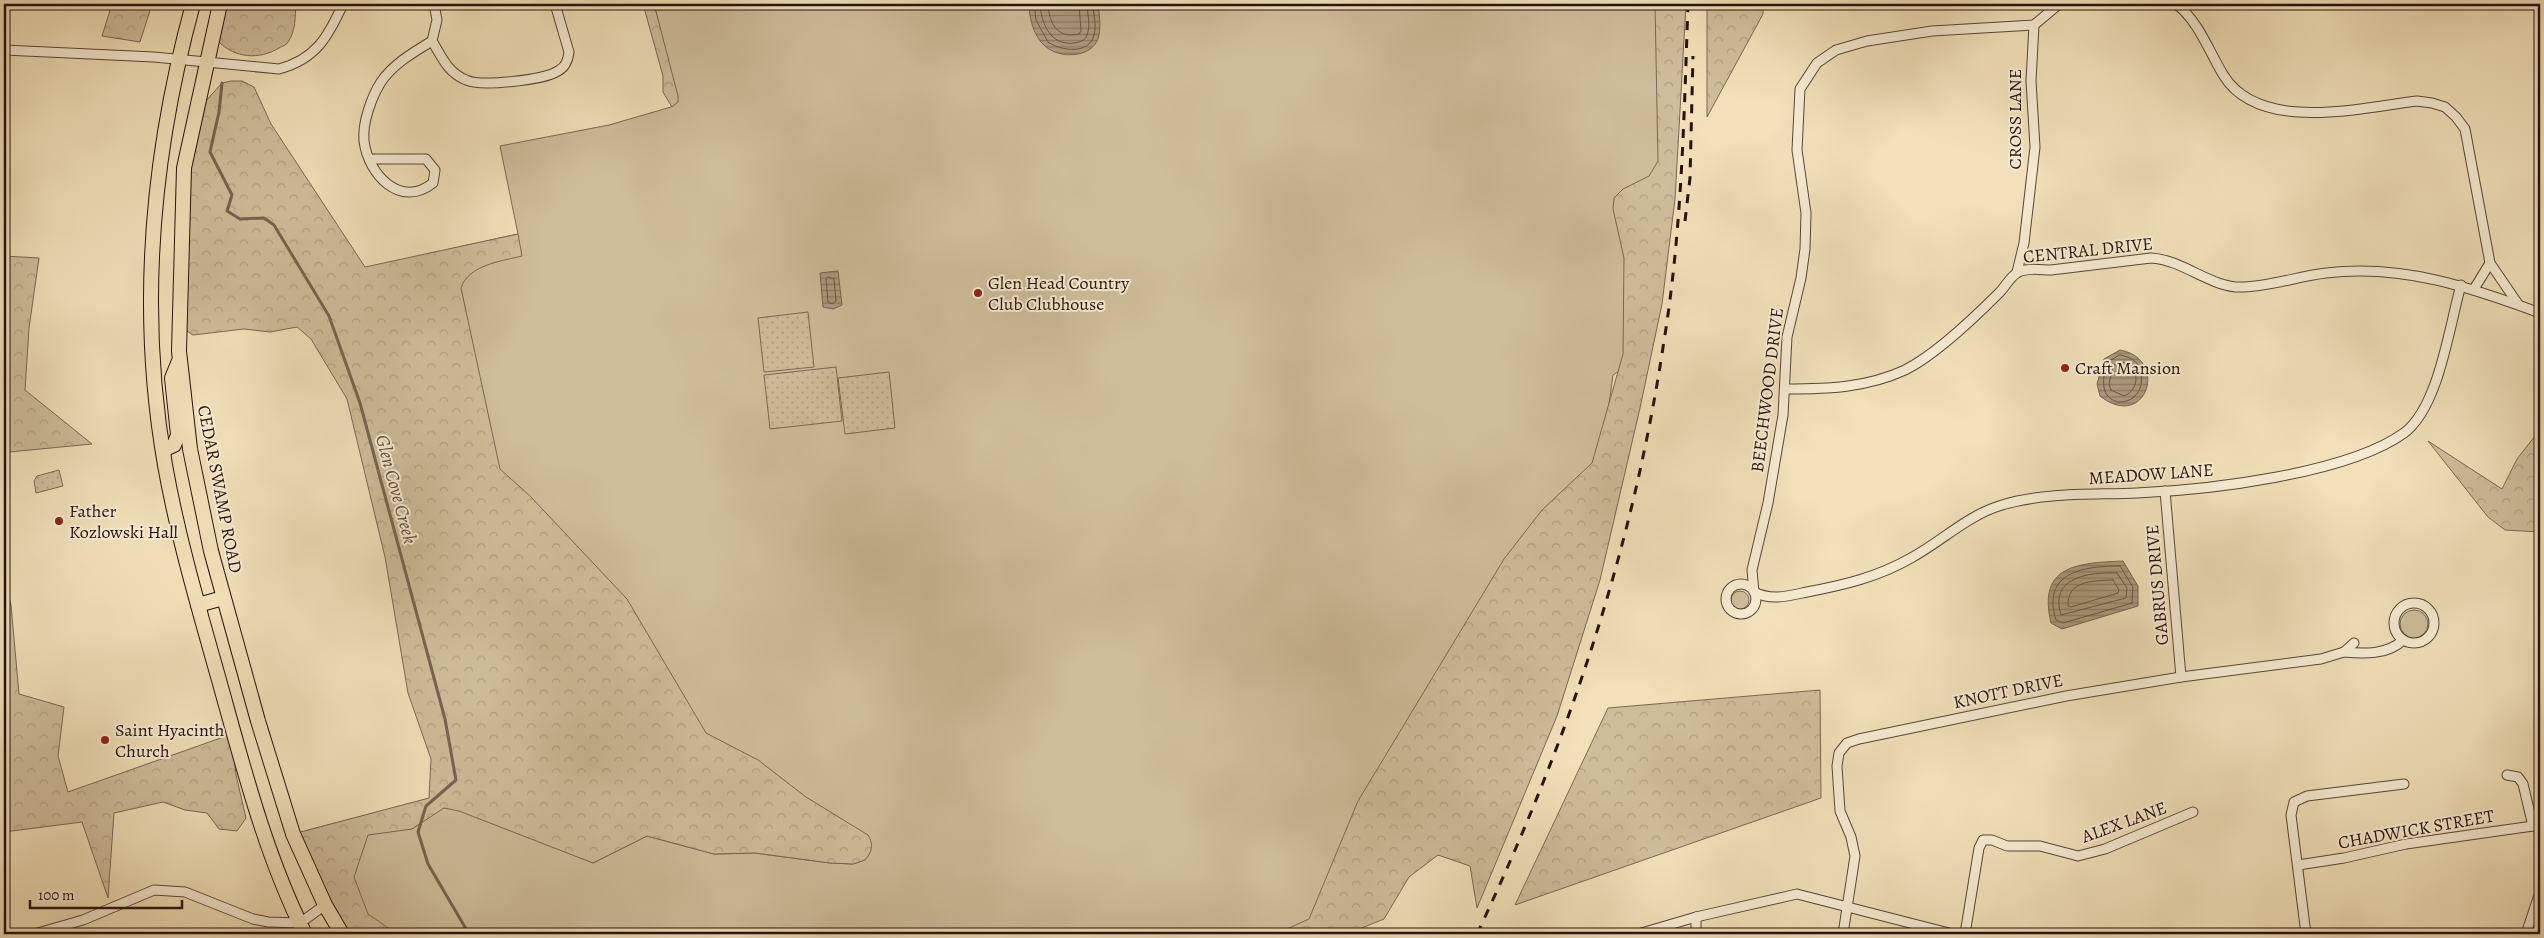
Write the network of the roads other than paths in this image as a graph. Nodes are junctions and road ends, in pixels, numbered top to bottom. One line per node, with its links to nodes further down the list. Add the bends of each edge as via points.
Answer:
1 (193, 4): 11 (main road)
2 (220, 4): 12 (main road, CEDAR SWAMP ROAD)
3 (343, 4): 12 (street, via 333,28 319,46 296,64 271,69)
4 (434, 4): 9 (street, via 436,20)
5 (555, 4): 9 (street, via 569,52 568,60 557,72 506,82 467,81 448,70)
6 (2059, 4): 8 (street)
7 (2176, 4): 14 (street, via 2196,25 2231,86 2252,102 2301,112 2417,101 2445,107 2456,117 2468,138)
8 (2034, 25): 15 (street, CROSS LANE, via 2031,81 2035,147 2024,243); 21 (street, BEECHWOOD DRIVE, via 1932,31 1867,41 1826,55 1809,73 1800,89 1797,125 1797,150 1806,212 1805,249 1787,337)
9 (432, 41): 13 (street, via 397,65 376,92 364,135)
10 (4, 50): 11 (street)
11 (178, 59): 12 (street); 22 (main road, via 161,147 152,245 152,342)
12 (207, 61): 20 (main road, CEDAR SWAMP ROAD, via 184,168)
13 (370, 159): 13 (street, via 396,191 414,192 433,183 435,170 426,159)
14 (2490, 263): 17 (street); 18 (street)
15 (2017, 272): 16 (street, CENTRAL DRIVE, via 2151,258 2175,262 2218,282 2244,287 2319,274 2362,271 2421,276); 21 (street, CENTRAL DRIVE, via 1965,324 1906,369 1879,380 1838,389)
16 (2461, 285): 17 (street, CENTRAL DRIVE); 23 (street, MEADOW LANE, via 2428,402 2418,420 2406,431 2366,454 2327,465 2250,481)
17 (2474, 289): 18 (street, CENTRAL DRIVE)
18 (2518, 304): 19 (street, CENTRAL DRIVE)
19 (2540, 313)
20 (180, 360): 22 (main road, via 172,378 178,435 174,445); 25 (main road, CEDAR SWAMP ROAD, via 190,449)
21 (1786, 390): 24 (street, BEECHWOOD DRIVE, via 1774,471 1752,570)
22 (163, 450): 26 (main road)
23 (2165, 491): 24 (street, MEADOW LANE, via 2042,497 2005,504 1979,514 1882,574 1770,598); 30 (street, GABRUS DRIVE)
24 (1754, 592)
25 (223, 598): 26 (main road); 37 (main road, CEDAR SWAMP ROAD, via 293,834)
26 (198, 605): 40 (main road, via 260,827)
27 (2403, 640): 27 (street, KNOTT DRIVE, via 2422,642 2432,634 2434,616 2426,606 2419,603 2405,605 2395,615 2394,629); 29 (street, KNOTT DRIVE, via 2384,650)
28 (2354, 643): 29 (street, KNOTT DRIVE)
29 (2344, 652): 30 (street, KNOTT DRIVE, via 2321,659)
30 (2181, 677): 38 (street, KNOTT DRIVE, via 2056,698 1858,738 1847,743 1839,753 1837,766 1841,817 1854,849)
31 (2507, 775): 34 (street, via 2518,777 2523,784)
32 (2404, 784): 35 (street, via 2300,798 2291,809)
33 (2193, 812): 47 (street, ALEX LANE, via 2105,849 2078,856 2040,846 2007,846 1983,840)
34 (2537, 825): 35 (street, CHADWICK STREET)
35 (2298, 864): 48 (street)
36 (2538, 898): 49 (street)
37 (324, 905): 40 (street); 42 (main road, CEDAR SWAMP ROAD)
38 (1848, 906): 39 (street, via 1798,894); 45 (street); 46 (street)
39 (1696, 917): 43 (street); 44 (street)
40 (303, 929): 41 (street, via 254,919 185,892 154,890 83,920)
41 (34, 934)
42 (342, 934)
43 (1638, 934)
44 (1696, 934)
45 (1843, 934)
46 (1953, 934)
47 (1965, 934)
48 (2306, 934)
49 (2526, 934)

